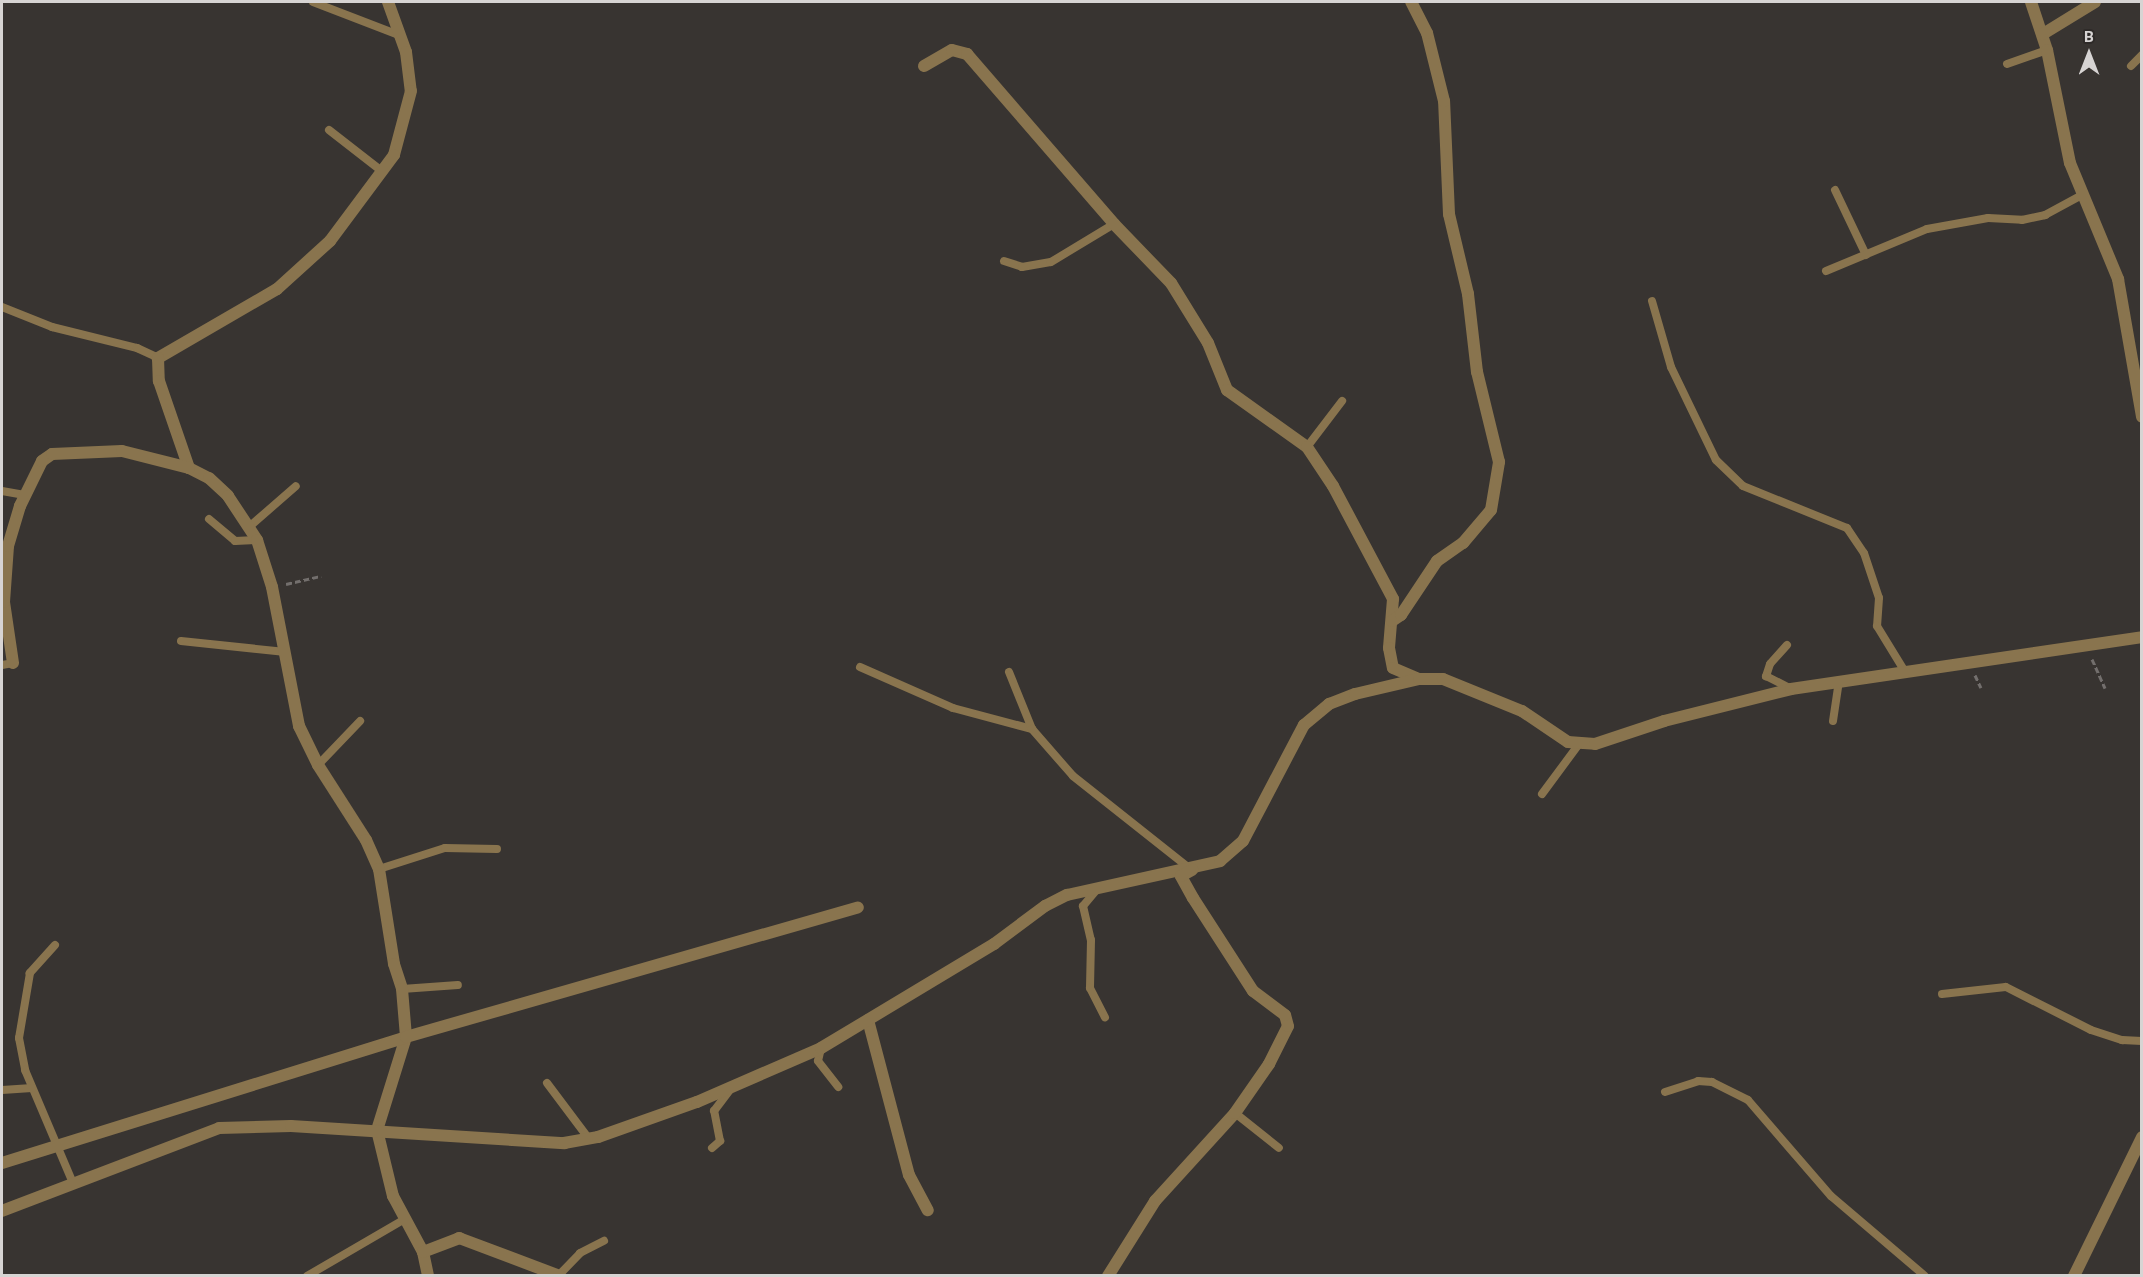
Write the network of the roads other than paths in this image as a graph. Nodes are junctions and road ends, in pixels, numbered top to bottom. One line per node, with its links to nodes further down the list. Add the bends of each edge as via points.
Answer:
1 (313, 2): 7 (lane)
2 (388, 2): 7 (street)
3 (1411, 2): 34 (street, via 1427,33 1444,101 1449,214 1468,294 1477,372 1499,462 1491,510 1463,543 1437,561 1401,615)
4 (2031, 2): 6 (street)
5 (2095, 2): 6 (street)
6 (2043, 34): 8 (street)
7 (401, 36): 14 (street, via 411,91 402,134)
8 (2047, 50): 10 (lane); 16 (street, via 2059,119)
9 (2142, 55): 12 (lane)
10 (2007, 64)
11 (924, 66): 17 (street, via 952,50 967,54)
12 (2131, 66)
13 (329, 130): 14 (lane)
14 (383, 172): 23 (street, via 330,242 277,289)
15 (1834, 190): 18 (lane)
16 (2082, 195): 18 (lane, via 2045,215 2022,220 1988,218 1928,229); 25 (street, via 2118,279)
17 (1114, 224): 19 (lane, via 1051,262 1022,267); 26 (street, via 1185,300 1227,390)
18 (1866, 255): 20 (lane)
19 (1004, 261)
20 (1826, 271)
21 (1652, 301): 41 (lane, via 1671,367 1716,460 1743,486 1848,528 1864,553 1879,598 1877,626)
22 (2, 307): 23 (lane, via 52,327 137,348)
23 (158, 361): 27 (street, via 159,381)
24 (1342, 401): 26 (lane)
25 (2142, 417)
26 (1307, 447): 34 (street, via 1333,486 1393,599)
27 (189, 468): 30 (street, via 122,451 52,454 42,461); 32 (street, via 219,487)
28 (296, 486): 32 (lane)
29 (2, 491): 30 (lane)
30 (25, 495): 39 (street, via 13,526 5,573)
31 (209, 519): 33 (lane, via 235,541)
32 (249, 527): 33 (street)
33 (257, 540): 38 (street, via 272,587)
34 (1392, 621): 43 (street, via 1389,648 1393,668)
35 (2142, 637): 41 (street)
36 (181, 641): 38 (lane)
37 (1787, 645): 45 (lane, via 1770,664 1766,675)
38 (285, 652): 50 (street, via 299,726)
39 (7, 664)
40 (860, 667): 48 (lane, via 953,708)
41 (1904, 670): 44 (street)
42 (1009, 672): 48 (lane)
43 (1419, 680): 49 (street, via 1443,679 1483,692 1522,711 1568,742); 53 (street, via 1355,694 1314,714 1285,757 1243,841 1220,861)
44 (1839, 681): 45 (street); 47 (lane)
45 (1791, 689): 49 (street, via 1664,721 1609,741)
46 (360, 721): 50 (lane)
47 (1833, 721)
48 (1032, 729): 53 (lane, via 1073,776)
49 (1579, 744): 51 (lane)
50 (318, 765): 54 (street, via 366,840)
51 (1542, 794)
52 (496, 849): 54 (lane, via 445,848)
53 (1194, 867): 55 (street); 72 (street, via 1181,876 1193,898 1253,991 1288,1020 1269,1064)
54 (379, 869): 59 (street, via 394,964)
55 (1100, 886): 61 (lane, via 1083,906 1091,940 1089,988); 62 (street, via 1066,895 1045,906 994,944)
56 (858, 907): 63 (street)
57 (55, 945): 68 (lane, via 30,973 20,1031 20,1046)
58 (458, 985): 59 (lane)
59 (402, 989): 63 (street)
60 (1942, 994): 64 (lane, via 2006,987 2091,1030 2121,1040)
61 (1105, 1017)
62 (868, 1020): 65 (street); 81 (street, via 909,1175)
63 (406, 1037): 73 (street); 76 (street)
64 (2142, 1041)
65 (821, 1048): 67 (lane, via 818,1061); 69 (street)
66 (547, 1083): 75 (lane)
67 (838, 1087)
68 (32, 1088): 70 (lane); 76 (lane)
69 (730, 1089): 75 (street); 77 (lane, via 714,1111 720,1141)
70 (2, 1090)
71 (1665, 1092): 90 (lane, via 1698,1081 1712,1082 1748,1100 1831,1196)
72 (1235, 1113): 78 (lane); 89 (street, via 1155,1202)
73 (377, 1130): 75 (street, via 564,1143); 80 (street, via 219,1128); 83 (street, via 393,1196)
74 (2142, 1137): 91 (street)
75 (589, 1139)
76 (57, 1145): 79 (street); 80 (lane)
77 (712, 1148)
78 (1279, 1148)
79 (2, 1163)
80 (73, 1183): 82 (street)
81 (928, 1210)
82 (2, 1211)
83 (405, 1219): 85 (street); 86 (lane)
84 (604, 1241): 88 (lane, via 580,1253)
85 (423, 1252): 87 (street); 88 (street, via 459,1238)
86 (307, 1275)
87 (428, 1275)
88 (559, 1275)
89 (1108, 1275)
90 (1925, 1275)
91 (2074, 1275)

